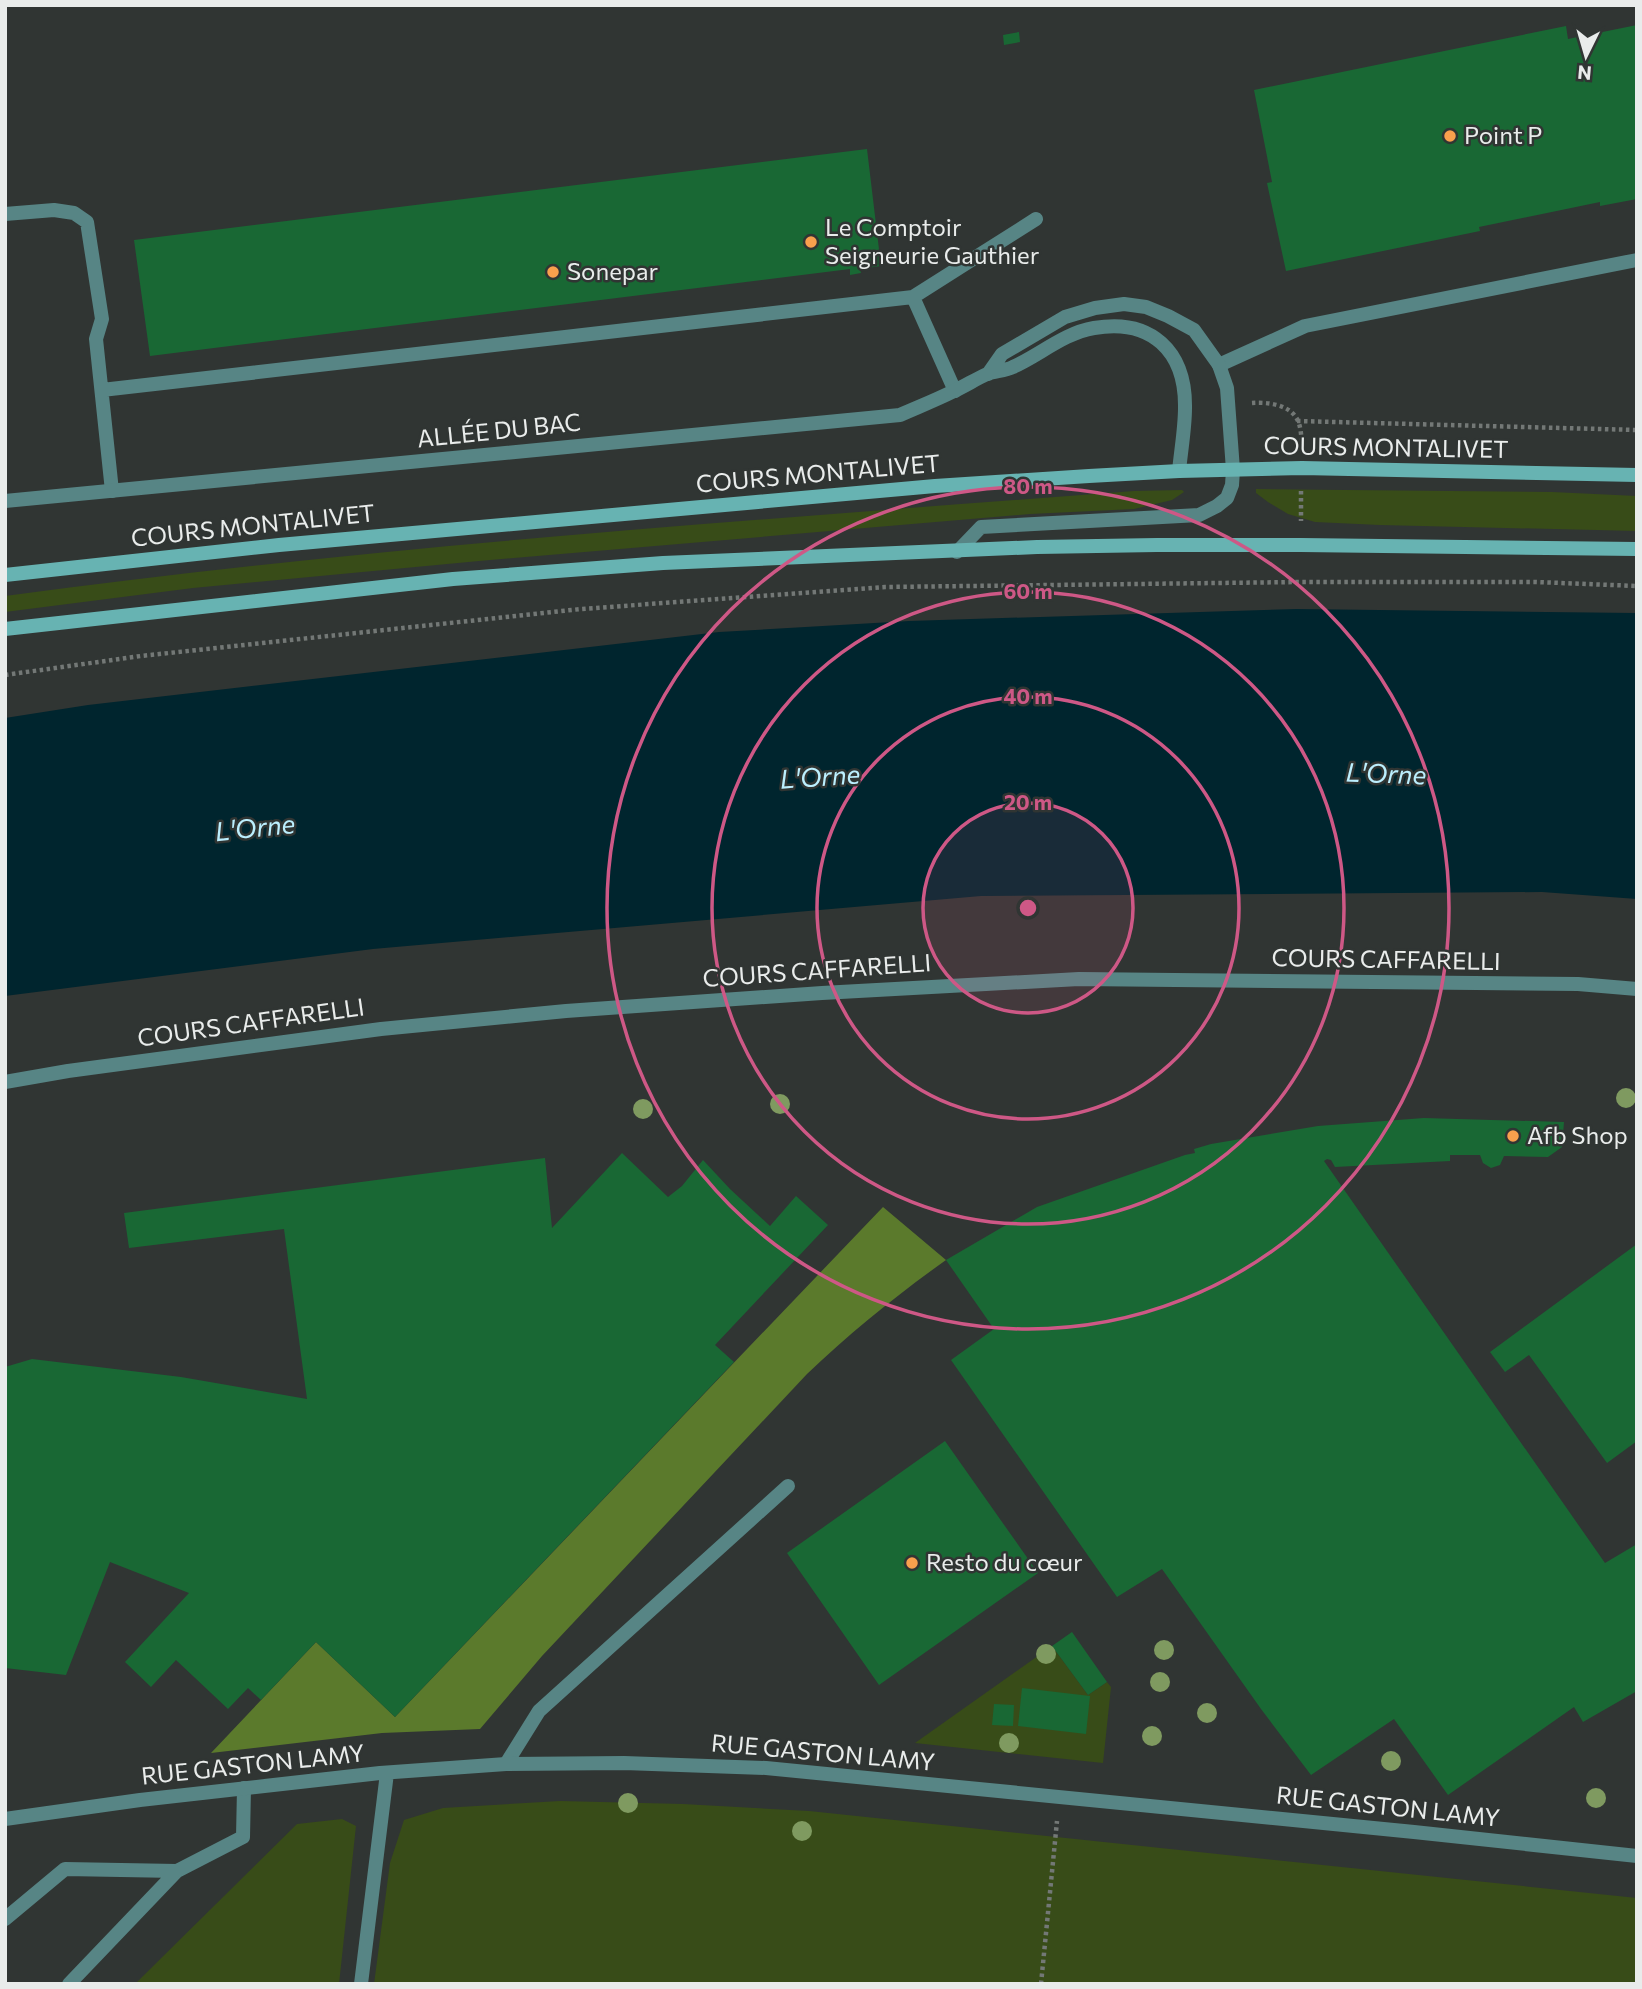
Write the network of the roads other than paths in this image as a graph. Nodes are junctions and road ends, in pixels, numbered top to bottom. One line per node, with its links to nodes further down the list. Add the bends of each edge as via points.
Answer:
1 (5, 214): 7 (street, via 54,210 74,213 88,222 102,319 96,339)
2 (1036, 219): 4 (street)
3 (1637, 260): 5 (street, via 1305,326)
4 (913, 297): 7 (street); 8 (street)
5 (1219, 365): 6 (street, ALLÉE DU BAC, via 1194,330 1146,307 1124,304 1065,317 1002,354); 9 (street, ALLÉE DU BAC, via 1228,396)
6 (988, 374): 8 (street, ALLÉE DU BAC); 10 (street, ALLÉE DU BAC, via 1012,368 1093,328 1143,331 1170,350 1182,376 1185,408)
7 (102, 390): 12 (street)
8 (955, 391): 12 (street, ALLÉE DU BAC, via 900,415)
9 (1233, 470): 10 (main road, COURS MONTALIVET); 11 (main road, COURS MONTALIVET); 15 (street, ALLÉE DU BAC, via 1227,498 1199,514 981,527)
10 (1179, 471): 16 (main road, COURS MONTALIVET, via 935,486 279,545)
11 (1637, 475)
12 (112, 491): 13 (street, ALLÉE DU BAC)
13 (5, 501)
14 (1637, 549): 15 (main road, via 1196,545)
15 (957, 552): 17 (main road, via 663,564 453,579)
16 (5, 575)
17 (5, 628)
18 (1637, 989): 19 (street, COURS CAFFARELLI, via 1578,984 1079,979 822,993 381,1029)
19 (5, 1082)
20 (788, 1486): 21 (street, via 538,1711)
21 (506, 1764): 22 (street, RUE GASTON LAMY); 25 (street, RUE GASTON LAMY, via 766,1768)
22 (387, 1773): 23 (street, RUE GASTON LAMY); 29 (street)
23 (244, 1788): 24 (street, RUE GASTON LAMY); 26 (street, via 243,1836)
24 (5, 1819)
25 (1637, 1856)
26 (177, 1871): 27 (street, via 65,1869); 28 (street)
27 (5, 1919)
28 (69, 1984)
29 (361, 1984)

